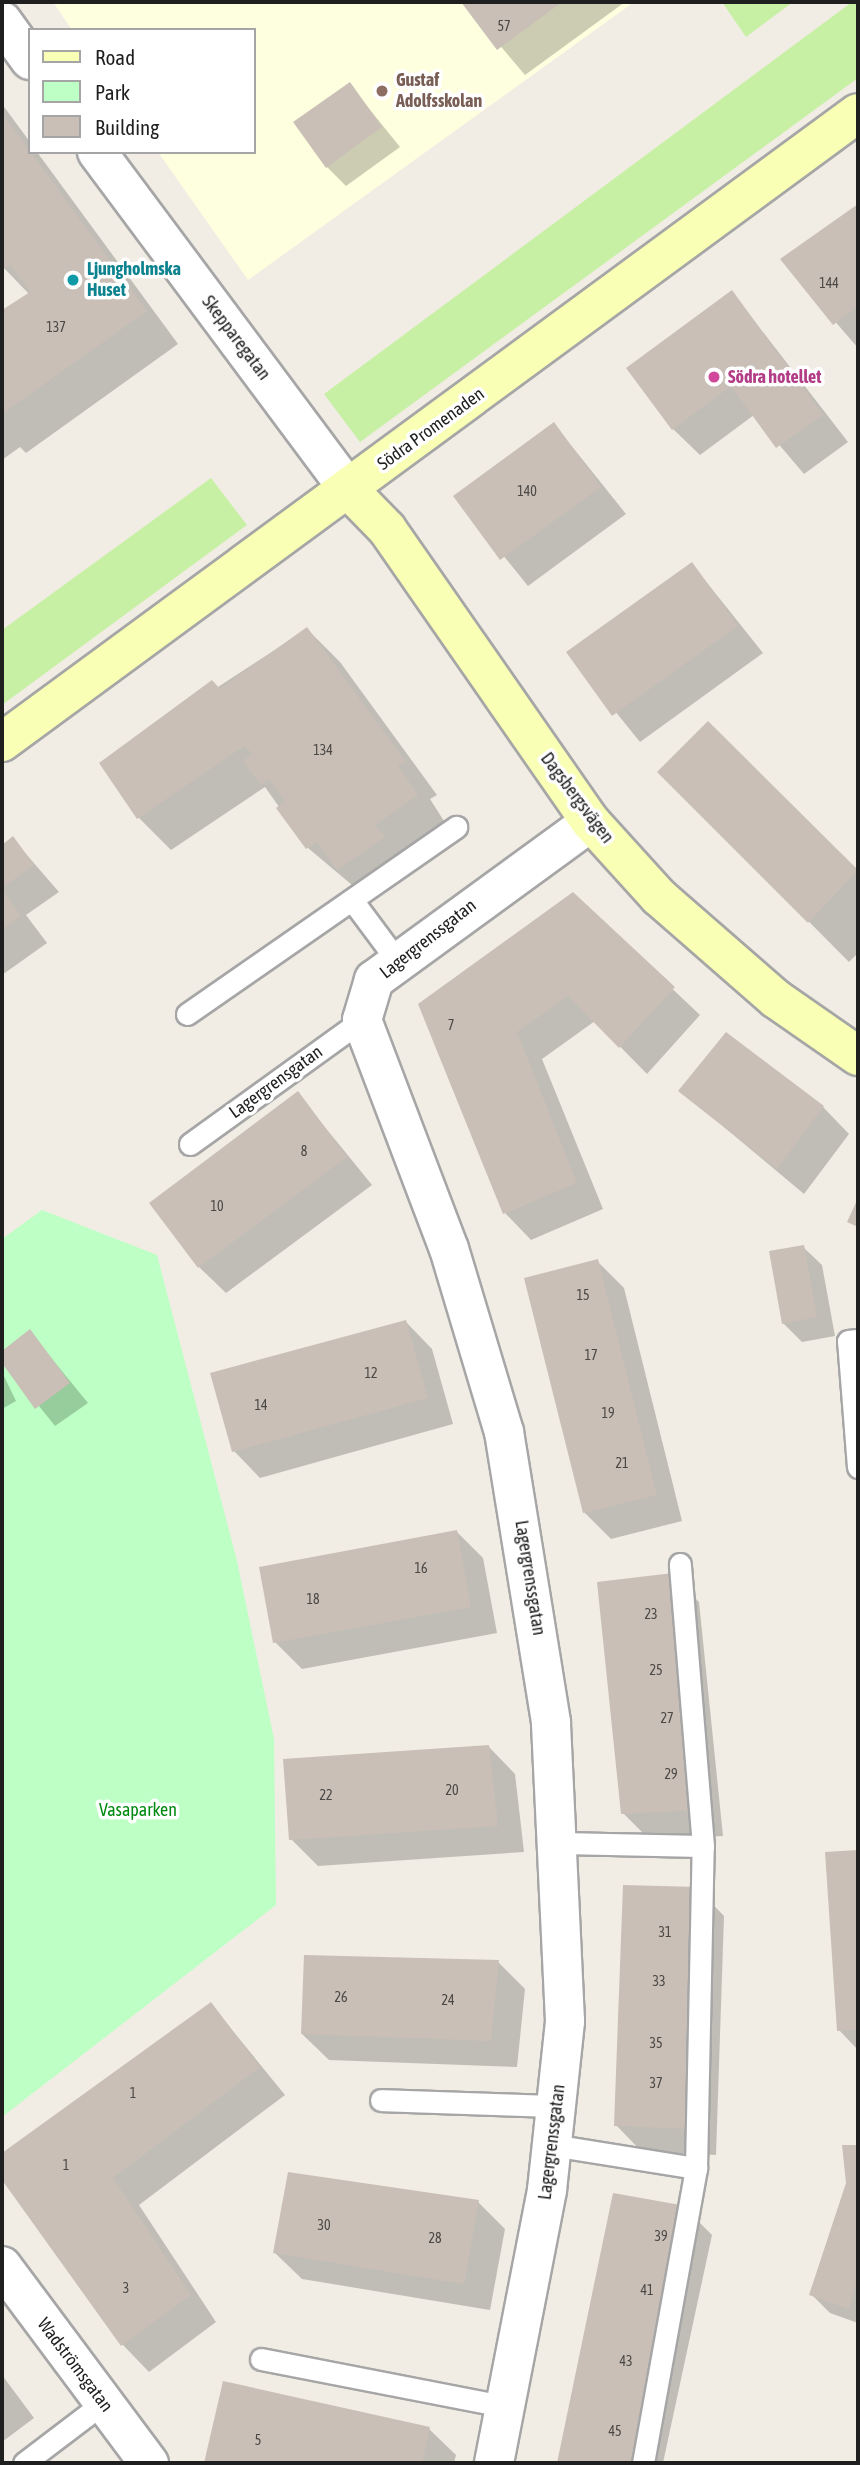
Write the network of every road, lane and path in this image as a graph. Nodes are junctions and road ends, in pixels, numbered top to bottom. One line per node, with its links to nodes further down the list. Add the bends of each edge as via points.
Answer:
1 (2, 21): 2 (street)
2 (28, 57)
3 (858, 113): 5 (main road, Södra Promenaden)
4 (98, 154): 5 (street, Skepparegatan)
5 (349, 490): 6 (main road, Södra Promenaden); 7 (main road, Dagsbergsvägen, via 387,529)
6 (2, 742)
7 (591, 822): 10 (street, Lagergrenssgatan); 13 (main road, Dagsbergsvägen, via 659,897 745,972)
8 (456, 827): 9 (lane)
9 (352, 900): 10 (lane); 11 (lane)
10 (398, 962): 12 (street, Lagergrenssgatan, via 374,980)
11 (187, 1014)
12 (362, 1020): 14 (lane, Lagergrensgatan); 18 (street, Lagergrenssgatan, via 449,1249 504,1432 538,1619)
13 (858, 1056)
14 (190, 1144)
15 (858, 1340): 16 (lane, via 848,1341)
16 (858, 1467)
17 (680, 1564): 19 (lane)
18 (560, 1843): 19 (lane); 21 (street, Lagergrenssgatan, via 565,2021)
19 (703, 1846): 23 (lane)
20 (381, 2100): 21 (lane)
21 (556, 2106): 22 (street, Lagergrenssgatan)
22 (552, 2145): 23 (lane); 27 (street, Lagergrenssgatan)
23 (696, 2168): 31 (lane)
24 (2, 2266): 26 (street, Wadströmsgatan)
25 (261, 2359): 27 (lane)
26 (103, 2403): 28 (lane); 29 (street, Wadströmsgatan)
27 (509, 2407): 30 (street, Lagergrenssgatan)
28 (24, 2463)
29 (149, 2463)
30 (494, 2463)
31 (643, 2463)

